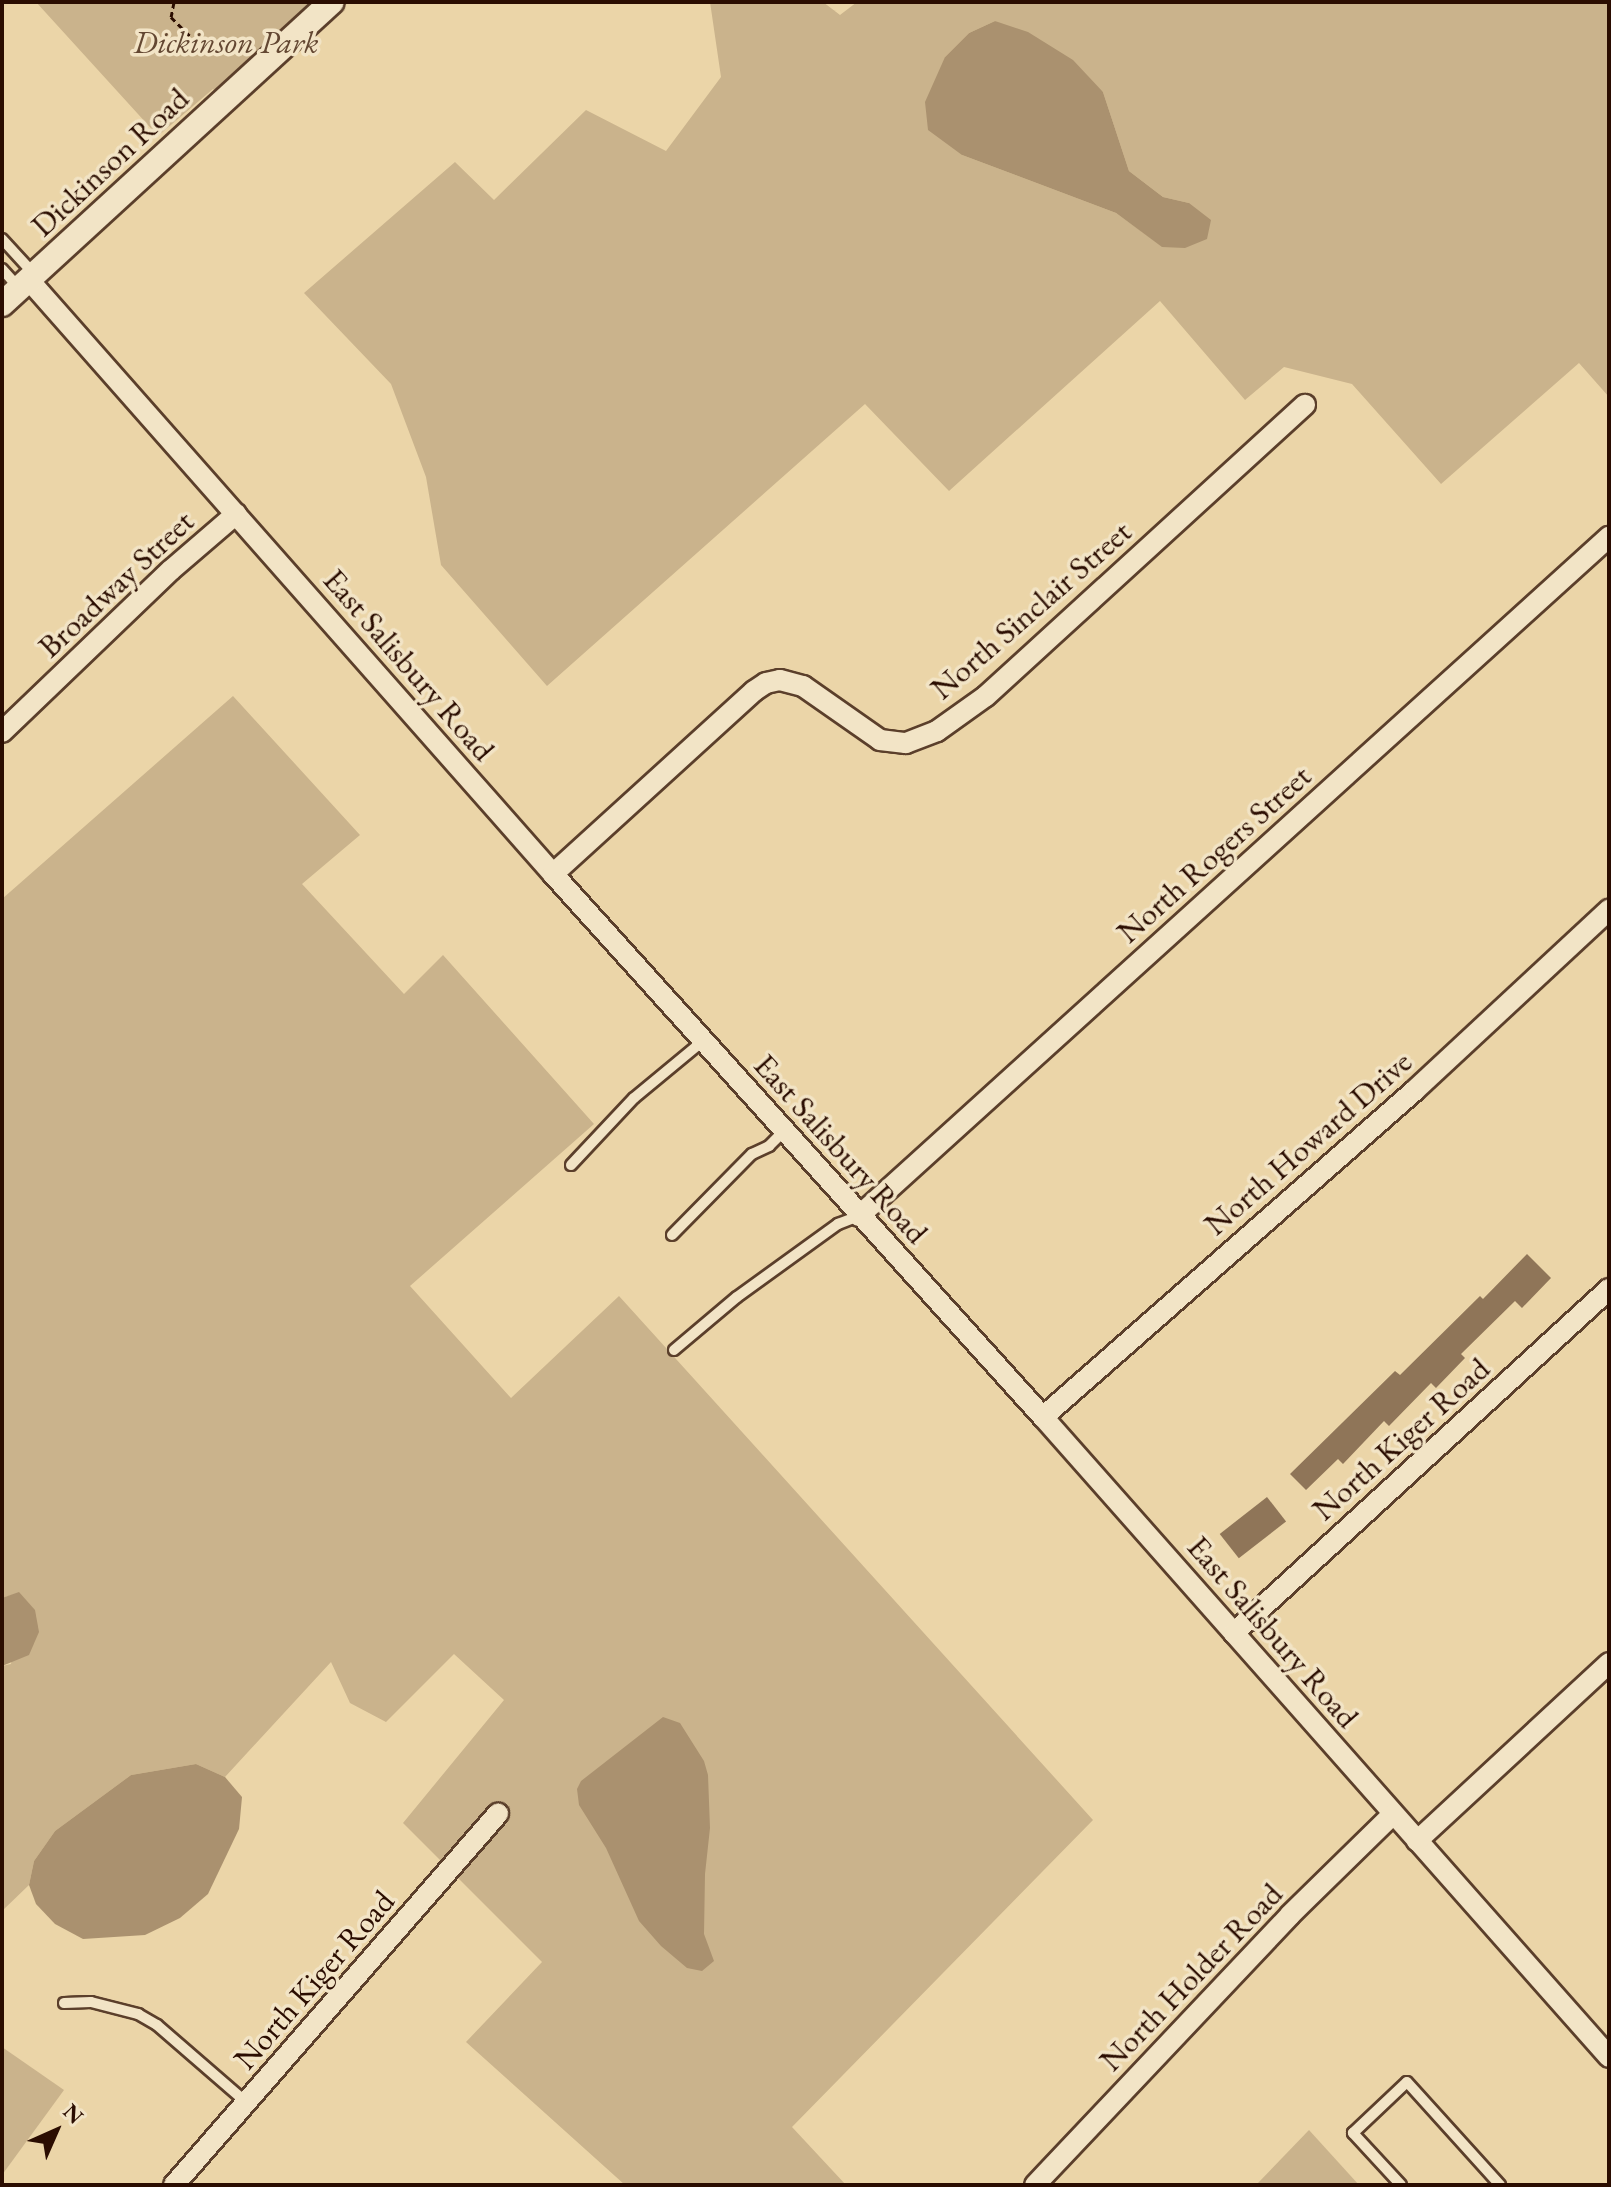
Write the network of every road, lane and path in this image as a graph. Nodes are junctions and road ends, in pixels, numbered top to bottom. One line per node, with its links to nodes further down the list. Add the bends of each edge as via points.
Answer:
1 (174, 2): 3 (path, via 171,17)
2 (331, 2): 6 (street, Dickinson Road)
3 (190, 36)
4 (2, 239): 6 (lane)
5 (2, 269): 6 (lane)
6 (21, 287): 8 (street, East Salisbury Road)
7 (1305, 405): 11 (street, North Sinclair Street, via 986,696 937,731 906,743 880,740 803,686 780,680 766,683)
8 (236, 514): 10 (street, Broadway Street); 11 (street, East Salisbury Road)
9 (1609, 537): 16 (street, North Rogers Street)
10 (2, 732)
11 (553, 874): 13 (street, East Salisbury Road)
12 (1609, 910): 20 (street, North Howard Drive, via 1415,1090)
13 (704, 1040): 14 (street, East Salisbury Road); 15 (lane, via 634,1098)
14 (784, 1131): 16 (street, East Salisbury Road); 17 (lane, via 752,1154)
15 (571, 1165)
16 (859, 1216): 19 (lane, via 838,1224 737,1297); 20 (street, East Salisbury Road)
17 (672, 1235)
18 (1609, 1289): 21 (street, North Kiger Road)
19 (674, 1350)
20 (1043, 1417): 21 (street, East Salisbury Road)
21 (1234, 1633): 24 (street, East Salisbury Road)
22 (1609, 1663): 25 (street)
23 (498, 1814): 28 (street, North Kiger Road)
24 (1393, 1814): 25 (street, East Salisbury Road); 30 (street, North Holder Road)
25 (1417, 1841): 27 (street, East Salisbury Road)
26 (64, 2003): 28 (lane, via 91,2002 138,2014)
27 (1609, 2057)
28 (246, 2102): 29 (street, North Kiger Road)
29 (174, 2185)
30 (1035, 2185)
31 (1401, 2185): 32 (lane, via 1353,2133 1407,2082)
32 (1500, 2185)

